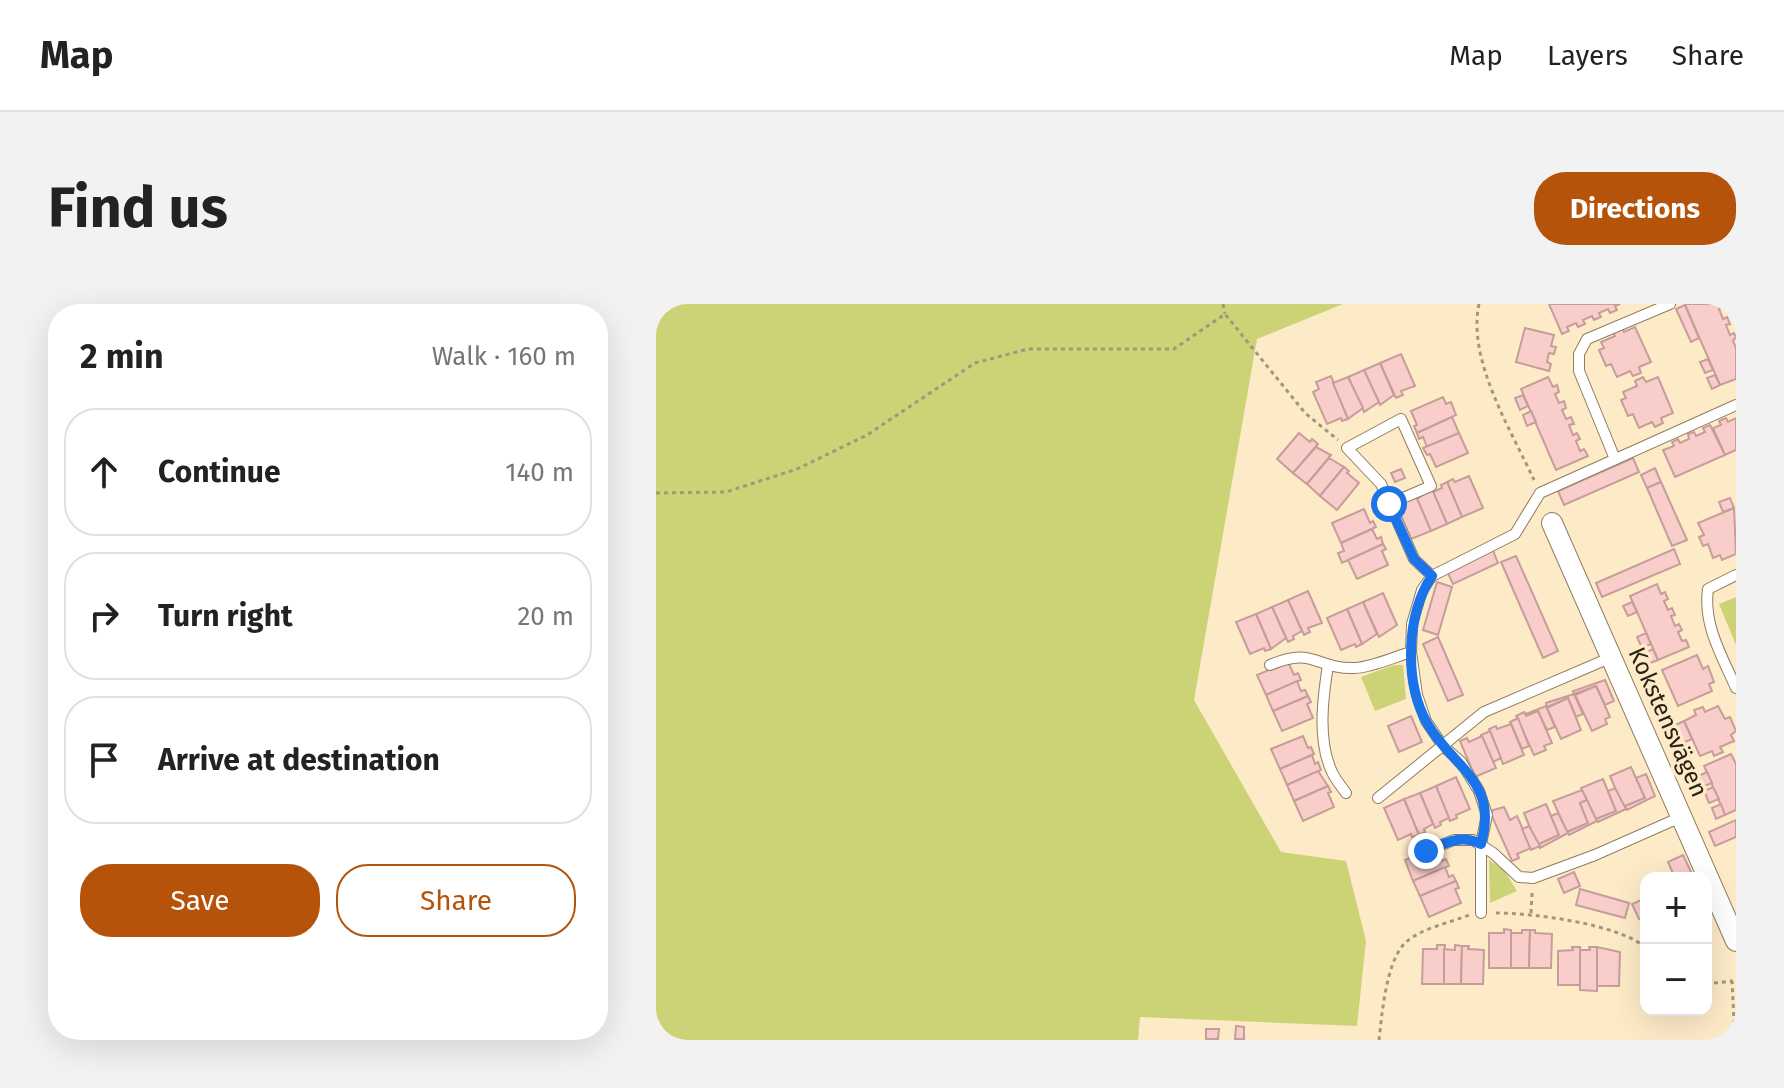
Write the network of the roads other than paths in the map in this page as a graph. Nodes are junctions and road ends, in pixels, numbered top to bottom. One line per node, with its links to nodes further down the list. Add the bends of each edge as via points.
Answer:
1 (1670, 304): 3 (lane, via 1587,339 1579,354 1579,371)
2 (1736, 405): 3 (lane)
3 (1615, 459): 7 (lane, via 1540,493 1515,534)
4 (1389, 504): 4 (lane, via 1381,484 1347,448 1401,419 1431,486); 7 (lane, via 1414,559)
5 (1552, 523): 9 (street, Kokstensvägen)
6 (1736, 575): 12 (lane, via 1708,589 1706,601 1707,620)
7 (1432, 576): 8 (lane, via 1412,624)
8 (1411, 652): 11 (lane, via 1357,668); 13 (lane, via 1417,695)
9 (1612, 657): 13 (lane, via 1484,712); 16 (street, Kokstensvägen)
10 (1270, 665): 11 (lane, via 1305,656)
11 (1328, 665): 14 (lane, via 1326,749 1331,771)
12 (1736, 688)
13 (1443, 746): 15 (lane); 17 (lane, via 1461,762 1479,791 1487,815)
14 (1346, 793)
15 (1378, 798)
16 (1681, 817): 17 (lane, via 1533,878 1519,877); 20 (street, Kokstensvägen)
17 (1481, 844): 18 (lane, via 1464,838); 19 (lane)
18 (1426, 851)
19 (1481, 913)
20 (1736, 941)

